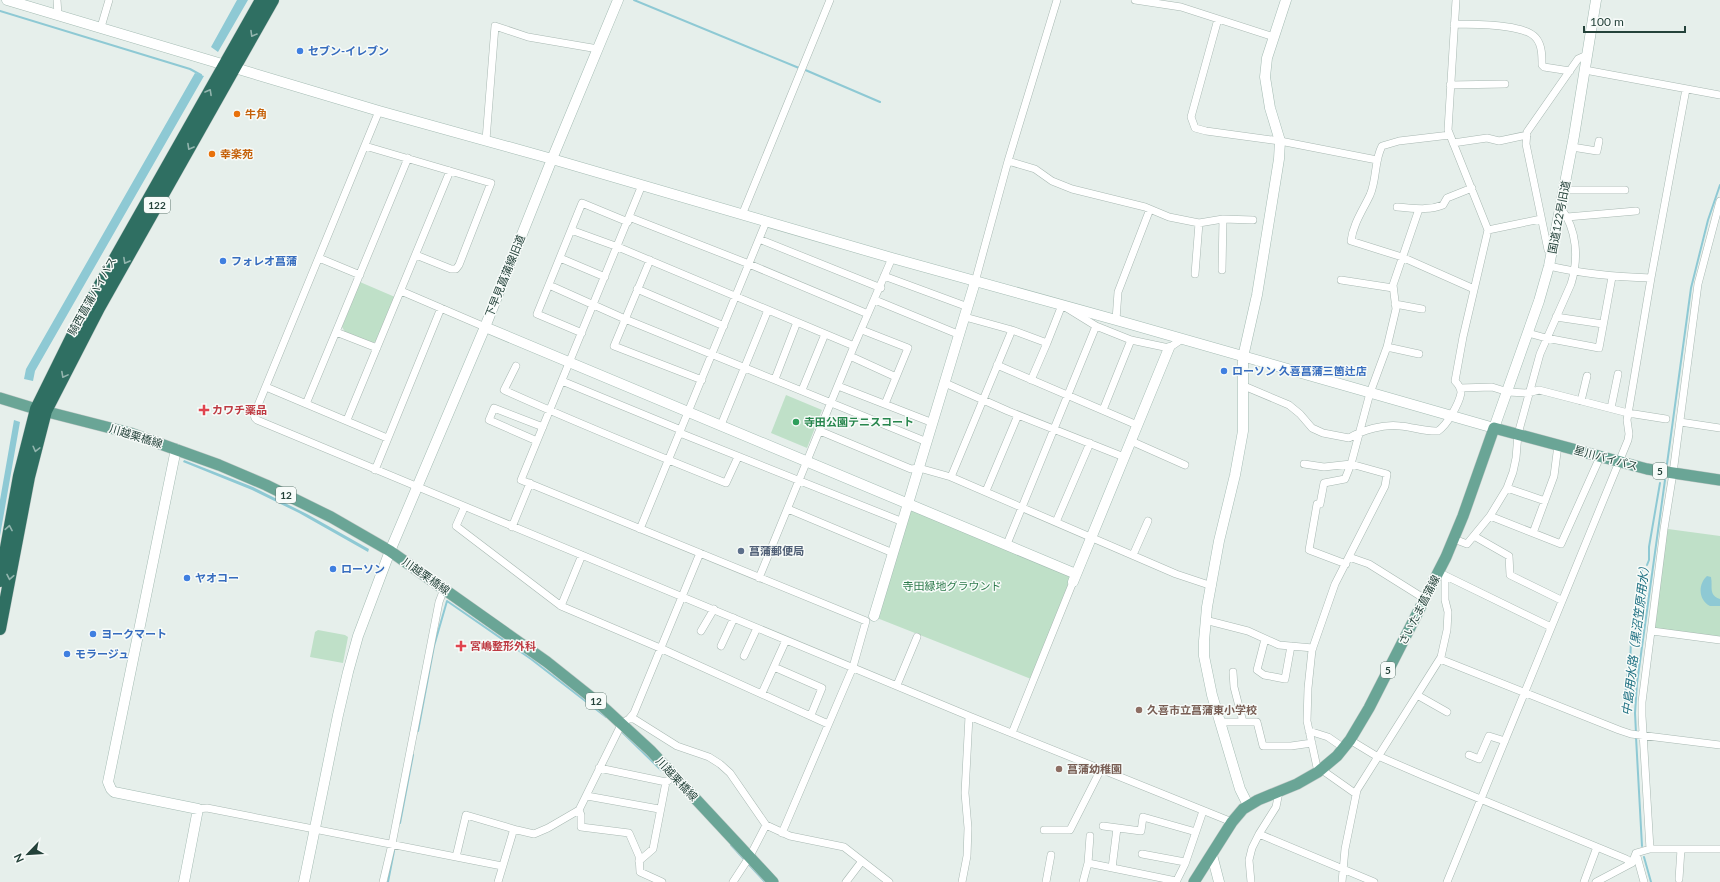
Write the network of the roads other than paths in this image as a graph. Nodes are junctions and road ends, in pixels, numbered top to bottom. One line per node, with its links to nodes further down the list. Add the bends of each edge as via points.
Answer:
1 (7, 0): 13 (street)
2 (57, 0): 13 (street)
3 (109, 0): 16 (street)
4 (261, 0): 20 (highway, 騎西菖蒲バイパス / 122)
5 (272, 0): 20 (highway, 騎西菖蒲バイパス / 122, one-way to 20)
6 (618, 0): 18 (street, 下早見菖蒲線旧道)
7 (830, 0): 51 (street)
8 (1057, 0): 39 (street)
9 (1135, 0): 14 (street, via 1181,7)
10 (1286, 0): 17 (street)
11 (1456, 0): 15 (street)
12 (1596, 0): 19 (street, 国道122号旧道)
13 (58, 15): 16 (street)
14 (1218, 19): 17 (street); 31 (street, via 1191,117 1195,128)
15 (1454, 24): 21 (street, via 1528,31 1539,42 1544,67); 24 (street)
16 (101, 27): 20 (street)
17 (1274, 37): 31 (street, via 1267,58 1266,88)
18 (598, 49): 30 (street, via 528,37 495,26); 37 (street, 下早見菖蒲線旧道)
19 (1587, 55): 21 (street, via 1578,59); 22 (street, 国道122号旧道)
20 (229, 66): 27 (street); 154 (highway, 騎西菖蒲バイパス / 122, via 80,320)
21 (1570, 70): 29 (street)
22 (1585, 70): 25 (street); 35 (street, 国道122号旧道)
23 (1504, 84): 24 (street)
24 (1450, 85): 28 (street)
25 (1686, 89): 26 (street); 79 (street)
26 (1720, 95)
27 (379, 111): 30 (street); 34 (street)
28 (1450, 135): 33 (street); 38 (street, via 1387,144 1382,146)
29 (1527, 135): 33 (street, via 1499,141 1487,138); 55 (street, via 1526,144)
30 (486, 140): 37 (street)
31 (1280, 141): 38 (street); 125 (street, via 1266,248)
32 (1599, 141): 35 (street, via 1597,151)
33 (1453, 143): 42 (street)
34 (365, 146): 36 (street); 66 (street)
35 (1572, 146): 43 (street, 国道122号旧道)
36 (408, 158): 40 (street); 75 (street)
37 (552, 159): 41 (street); 106 (street, 下早見菖蒲線旧道)
38 (1377, 160): 65 (street, via 1374,183 1351,241)
39 (1008, 161): 47 (street, via 1035,169 1052,181 1072,189); 81 (street)
40 (450, 171): 64 (street); 64 (street, via 491,183 459,265 456,269 451,269)
41 (642, 185): 51 (street); 53 (street)
42 (1472, 188): 49 (street, via 1447,198 1443,205 1434,209); 60 (street)
43 (1564, 190): 44 (street); 48 (street, 国道122号旧道)
44 (1626, 190)
45 (1720, 201): 164 (street, via 1698,284)
46 (1397, 207): 49 (street)
47 (1150, 208): 58 (street, via 1169,217); 101 (street, via 1118,292)
48 (1561, 208): 52 (street); 63 (street, 国道122号旧道)
49 (1420, 209): 65 (street)
50 (1636, 211): 52 (street)
51 (742, 214): 57 (street)
52 (1567, 217): 73 (street, via 1576,245)
53 (629, 219): 59 (street, via 582,203); 62 (street); 70 (street)
54 (1223, 219): 56 (street); 58 (street); 72 (street)
55 (1541, 219): 60 (street); 63 (street, via 1548,250)
56 (1253, 220)
57 (766, 222): 61 (street); 68 (street)
58 (1198, 223): 74 (street)
59 (571, 230): 62 (street); 67 (street)
60 (1488, 230): 85 (street)
61 (760, 239): 70 (street); 83 (street)
62 (618, 247): 69 (street); 77 (street)
63 (1552, 252): 71 (street, 国道122号旧道)
64 (416, 255): 87 (street)
65 (1402, 257): 84 (street); 85 (street)
66 (319, 258): 75 (street); 140 (street)
67 (560, 258): 77 (street); 82 (street)
68 (892, 258): 76 (street); 81 (street)
69 (650, 260): 86 (street); 88 (street)
70 (749, 264): 88 (street); 97 (street)
71 (1549, 266): 73 (street); 110 (street, 国道122号旧道)
72 (1222, 270)
73 (1574, 272): 78 (street); 99 (street)
74 (1195, 274)
75 (360, 275): 109 (street)
76 (884, 276): 83 (street); 93 (street)
77 (605, 277): 91 (street)
78 (1612, 277): 79 (street); 103 (street)
79 (1651, 278): 158 (street)
80 (1342, 280): 84 (street)
81 (975, 282): 92 (street); 93 (street)
82 (548, 285): 91 (street); 111 (street, via 537,314)
83 (881, 288): 89 (street)
84 (1393, 288): 90 (street)
85 (1474, 289): 141 (street, via 1455,381)
86 (637, 290): 100 (street); 104 (street)
87 (401, 291): 94 (street); 120 (street)
88 (736, 297): 96 (street); 104 (street)
89 (875, 300): 97 (street); 113 (street)
90 (1395, 304): 95 (street); 119 (street)
91 (594, 305): 100 (street); 111 (street)
92 (1062, 305): 101 (street); 105 (street); 117 (street)
93 (968, 307): 98 (street)
94 (441, 308): 106 (street); 175 (street)
95 (1422, 309)
96 (768, 310): 102 (street); 129 (street)
97 (868, 314): 107 (street)
98 (965, 317): 108 (street); 113 (street)
99 (1556, 317): 103 (street); 114 (street)
100 (625, 319): 122 (street); 134 (street, via 614,346)
101 (1116, 320): 115 (street)
102 (796, 322): 112 (street); 133 (street)
103 (1603, 324): 114 (street, via 1599,348)
104 (724, 326): 122 (street)
105 (1096, 326): 116 (street); 146 (street)
106 (485, 327): 126 (street); 198 (street, 下早見菖蒲線旧道)
107 (862, 330): 118 (street); 132 (street, via 908,348)
108 (1012, 330): 117 (street); 127 (street)
109 (336, 332): 120 (street); 151 (street)
110 (1528, 332): 114 (street); 143 (street, 国道122号旧道)
111 (582, 333): 126 (street)
112 (825, 334): 118 (street); 142 (street)
113 (960, 335): 137 (street)
114 (1546, 338): 145 (street)
115 (1182, 339): 121 (street); 125 (street)
116 (1131, 340): 121 (street); 155 (street)
117 (1047, 342): 135 (street)
118 (854, 346): 124 (street)
119 (1387, 347): 123 (street); 144 (street)
120 (377, 348): 162 (street)
121 (1169, 348): 166 (street)
122 (713, 354): 129 (street); 134 (street)
123 (1419, 354)
124 (850, 356): 132 (street); 138 (street)
125 (1243, 357): 139 (street); 144 (street)
126 (570, 363): 136 (street); 157 (street)
127 (997, 365): 135 (street); 148 (street)
128 (516, 366): 156 (street, via 504,390)
129 (745, 367): 133 (street); 165 (street)
130 (1618, 374): 153 (street)
131 (1587, 376): 149 (street)
132 (896, 377): 152 (street)
133 (775, 379): 142 (street)
134 (702, 380): 157 (street)
135 (1031, 380): 146 (street)
136 (562, 381): 156 (street); 172 (street)
137 (945, 383): 148 (street); 163 (street)
138 (838, 386): 150 (street); 152 (street)
139 (1244, 386): 173 (street, via 1289,405 1312,428 1323,433 1349,438); 227 (street, via 1243,431)
140 (266, 387): 151 (street); 192 (street, via 254,415 257,420)
141 (1460, 388): 143 (street, via 1492,387); 160 (street, via 1461,392)
142 (802, 390): 150 (street)
143 (1508, 392): 145 (street); 169 (street, 国道122号旧道)
144 (1370, 393): 160 (street); 173 (street)
145 (1528, 393): 149 (street, via 1538,390); 174 (street)
146 (1068, 394): 155 (street); 168 (street)
147 (0, 398): 154 (main road, 川越栗橋線 / 12)
148 (982, 400): 159 (street); 194 (street)
149 (1581, 401): 153 (street)
150 (831, 403): 171 (street); 178 (street)
151 (306, 404): 162 (street)
152 (885, 404): 163 (street)
153 (1611, 408): 158 (street)
154 (41, 410): 181 (main road, 川越栗橋線 / 12); 226 (highway, 騎西菖蒲バイパス / 122, one-way to 154, via 19,476); 239 (highway, 騎西菖蒲バイパス / 122, one-way to 239)
155 (1103, 410): 166 (street)
156 (550, 411): 167 (street); 185 (street)
157 (689, 412): 165 (street); 172 (street)
158 (1628, 413): 161 (street); 187 (street, via 1629,434)
159 (1018, 415): 168 (street); 200 (street)
160 (1451, 416): 169 (street); 173 (street, via 1444,428 1438,432 1398,426)
161 (1666, 419)
162 (347, 420): 175 (street)
163 (933, 422): 178 (street)
164 (1680, 422): 170 (street); 193 (street)
165 (721, 425): 186 (street)
166 (1137, 425): 176 (street)
167 (543, 427): 177 (street); 177 (street, via 494,408 489,420)
168 (1054, 428): 179 (street); 203 (street)
169 (1494, 428): 174 (main road, 星川バイパス / 5); 215 (main road, さいたま菖蒲線 / 5)
170 (1720, 428)
171 (820, 431): 186 (street); 191 (street, via 912,469)
172 (680, 432): 182 (street); 185 (street)
173 (1359, 432): 189 (street)
174 (1518, 434): 180 (main road, 星川バイパス / 5); 199 (street, via 1516,458)
175 (387, 438): 192 (street)
176 (1131, 440): 183 (street); 190 (street)
177 (537, 441): 197 (street, via 521,480)
178 (927, 442): 191 (street)
179 (1090, 443): 183 (street); 209 (street)
180 (1558, 445): 184 (main road, 星川バイパス / 5); 201 (street, via 1554,476)
181 (176, 448): 217 (main road, 川越栗橋線 / 12, via 266,485 331,517); 284 (street, via 108,782 114,792)
182 (738, 457): 185 (street, via 726,483); 196 (street)
183 (1124, 457): 214 (street)
184 (1600, 457): 187 (main road, 星川バイパス / 5); 212 (street, via 1561,544)
185 (668, 460): 211 (street)
186 (808, 461): 196 (street); 202 (street)
187 (1620, 462): 193 (main road, 星川バイパス / 5); 231 (street)
188 (1304, 464): 189 (street, via 1324,467)
189 (1350, 464): 222 (street, via 1387,474 1385,486); 222 (street, via 1345,479 1324,483 1320,504 1317,504 1309,550)
190 (1185, 465)
191 (919, 468): 194 (street); 202 (street)
192 (375, 470): 198 (street)
193 (1673, 473): 195 (main road, 星川バイパス / 5); 240 (street)
194 (951, 477): 200 (street)
195 (1720, 480)
196 (799, 482): 205 (street); 208 (street)
197 (530, 484): 210 (street); 211 (street)
198 (417, 488): 204 (street); 217 (street, 下早見菖蒲線旧道)
199 (1507, 488): 201 (street); 206 (street)
200 (986, 491): 203 (street)
201 (1545, 501): 212 (street)
202 (909, 503): 208 (street); 216 (street)
203 (1022, 506): 209 (street); 216 (street)
204 (464, 508): 210 (street); 232 (street, via 456,526)
205 (788, 509): 219 (street); 224 (street)
206 (1490, 516): 212 (street); 213 (street)
207 (1148, 521): 221 (street)
208 (903, 522): 219 (street)
209 (1056, 522): 214 (street)
210 (512, 527): 220 (street)
211 (640, 528): 218 (street)
212 (1533, 533)
213 (1474, 536): 215 (street, via 1467,544); 231 (street, via 1509,556 1510,575)
214 (1091, 538): 221 (street); 225 (street)
215 (1454, 539): 223 (main road, さいたま菖蒲線 / 5)
216 (1007, 544): 225 (street)
217 (390, 551): 228 (main road, 川越栗橋線 / 12); 292 (street, 下早見菖蒲線旧道, via 352,654)
218 (700, 553): 224 (street); 229 (street)
219 (893, 553): 234 (street)
220 (582, 555): 229 (street); 232 (street)
221 (1133, 556): 227 (street)
222 (1348, 560): 230 (street, via 1369,564); 249 (street, via 1328,601)
223 (1442, 574): 230 (main road, さいたま菖蒲線 / 5); 237 (street); 251 (street, via 1448,612 1447,630)
224 (760, 578): 253 (street, via 866,621)
225 (1075, 578): 267 (street)
226 (0, 580)
227 (1212, 586): 236 (street)
228 (444, 589): 262 (main road, 川越栗橋線 / 12); 299 (street, via 439,602)
229 (682, 596): 233 (street); 248 (street)
230 (1425, 599): 271 (main road, さいたま菖蒲線 / 5, via 1369,708)
231 (1561, 600): 237 (street)
232 (561, 606): 248 (street)
233 (714, 609): 235 (street); 241 (street)
234 (874, 616)
235 (734, 618): 238 (street); 246 (street)
236 (1206, 620): 243 (street, via 1248,631); 263 (street, via 1204,656)
237 (1551, 627): 256 (street)
238 (757, 628): 244 (street); 250 (street)
239 (0, 629)
240 (1652, 631): 245 (street); 268 (street, via 1642,702)
241 (701, 632)
242 (917, 638): 255 (street)
243 (1265, 639): 247 (street, via 1279,645); 247 (street, via 1257,670 1264,675 1285,679)
244 (786, 640): 252 (street); 253 (street)
245 (1720, 640)
246 (721, 646)
247 (1291, 646): 249 (street)
248 (660, 648): 257 (street); 262 (street, via 634,714)
249 (1313, 648): 266 (street, via 1308,688)
250 (744, 656)
251 (1440, 659): 256 (street); 258 (street)
252 (774, 667): 257 (street); 260 (street, via 822,688)
253 (853, 667): 255 (street); 265 (street)
254 (1233, 672): 264 (street, via 1234,688)
255 (897, 685): 261 (street)
256 (1525, 692): 268 (street, via 1619,730); 269 (street)
257 (762, 693): 260 (street)
258 (1417, 695): 259 (street); 274 (street)
259 (1447, 712)
260 (811, 715): 265 (street)
261 (969, 716): 267 (street); 328 (street, via 965,794 968,835)
262 (625, 721): 275 (street); 278 (main road, 川越栗橋線 / 12); 289 (street, via 634,719 677,746 709,757 720,764 730,773)
263 (1220, 722): 264 (street); 283 (street, via 1240,789)
264 (1243, 722): 270 (street, via 1257,722 1263,746)
265 (828, 724): 296 (street)
266 (1309, 731): 270 (street); 271 (street)
267 (1012, 733): 276 (street)
268 (1642, 735): 272 (street); 301 (street)
269 (1505, 741): 273 (street, via 1489,736 1479,759); 282 (street)
270 (1312, 743): 277 (street)
271 (1347, 744): 274 (street); 277 (main road, さいたま菖蒲線 / 5)
272 (1720, 745)
273 (1469, 755)
274 (1378, 756): 280 (street, via 1356,790); 282 (street)
275 (599, 768): 278 (street); 281 (street)
276 (1101, 769): 287 (street); 294 (street, via 1070,830)
277 (1320, 771): 279 (main road, さいたま菖蒲線 / 5); 280 (street)
278 (670, 779): 285 (street); 308 (main road, 川越栗橋線 / 12)
279 (1279, 792): 283 (main road, さいたま菖蒲線 / 5); 297 (street, via 1276,807)
280 (1356, 794): 317 (street)
281 (587, 796): 285 (street); 286 (street)
282 (1481, 798): 300 (street); 337 (street)
283 (1248, 805): 288 (main road, さいたま菖蒲線 / 5)
284 (198, 809): 292 (street, via 207,808); 319 (street)
285 (660, 809): 310 (street, via 653,849)
286 (579, 810): 293 (street, via 534,834); 310 (street, via 580,827 629,833)
287 (1203, 811): 288 (street); 295 (street)
288 (1232, 822): 307 (main road, さいたま菖蒲線 / 5)
289 (766, 825): 296 (street); 308 (street)
290 (1103, 826): 291 (street)
291 (1117, 828): 295 (street, via 1141,831 1143,817); 316 (street)
292 (316, 830): 299 (street); 320 (street, 下早見菖蒲線旧道)
293 (517, 830): 309 (street, via 466,815); 315 (street, via 513,832)
294 (1044, 830)
295 (1196, 832): 312 (street)
296 (782, 833): 311 (street, via 844,847)
297 (1259, 834): 317 (street); 334 (street, via 1252,848 1250,860)
298 (1090, 836): 314 (street)
299 (392, 844): 309 (street); 321 (street)
300 (1597, 846): 313 (street); 338 (street)
301 (1648, 849): 302 (street); 304 (street)
302 (1681, 849): 303 (street); 318 (street)
303 (1720, 849)
304 (1637, 853): 313 (street); 340 (street)
305 (1142, 854): 312 (street)
306 (1051, 855): 329 (street)
307 (1212, 855): 332 (main road, さいたま菖蒲線 / 5); 333 (street)
308 (750, 856): 324 (street); 325 (main road, 川越栗橋線 / 12)
309 (456, 857): 315 (street)
310 (639, 861): 323 (street, via 640,872)
311 (862, 861): 326 (street); 327 (street)
312 (1185, 862): 331 (street)
313 (1632, 862): 339 (street)
314 (1088, 863): 316 (street); 330 (street)
315 (502, 866): 322 (street)
316 (1112, 868): 331 (street)
317 (1343, 869): 335 (street); 336 (street)
318 (1679, 879)
319 (184, 882)
320 (304, 882)
321 (383, 882)
322 (498, 882)
323 (662, 882)
324 (733, 882)
325 (773, 882)
326 (846, 882)
327 (889, 882)
328 (964, 882)
329 (1046, 882)
330 (1083, 882)
331 (1176, 882)
332 (1194, 882)
333 (1219, 882)
334 (1251, 882)
335 (1342, 882)
336 (1374, 882)
337 (1447, 882)
338 (1584, 882)
339 (1596, 882)
340 (1644, 882)

